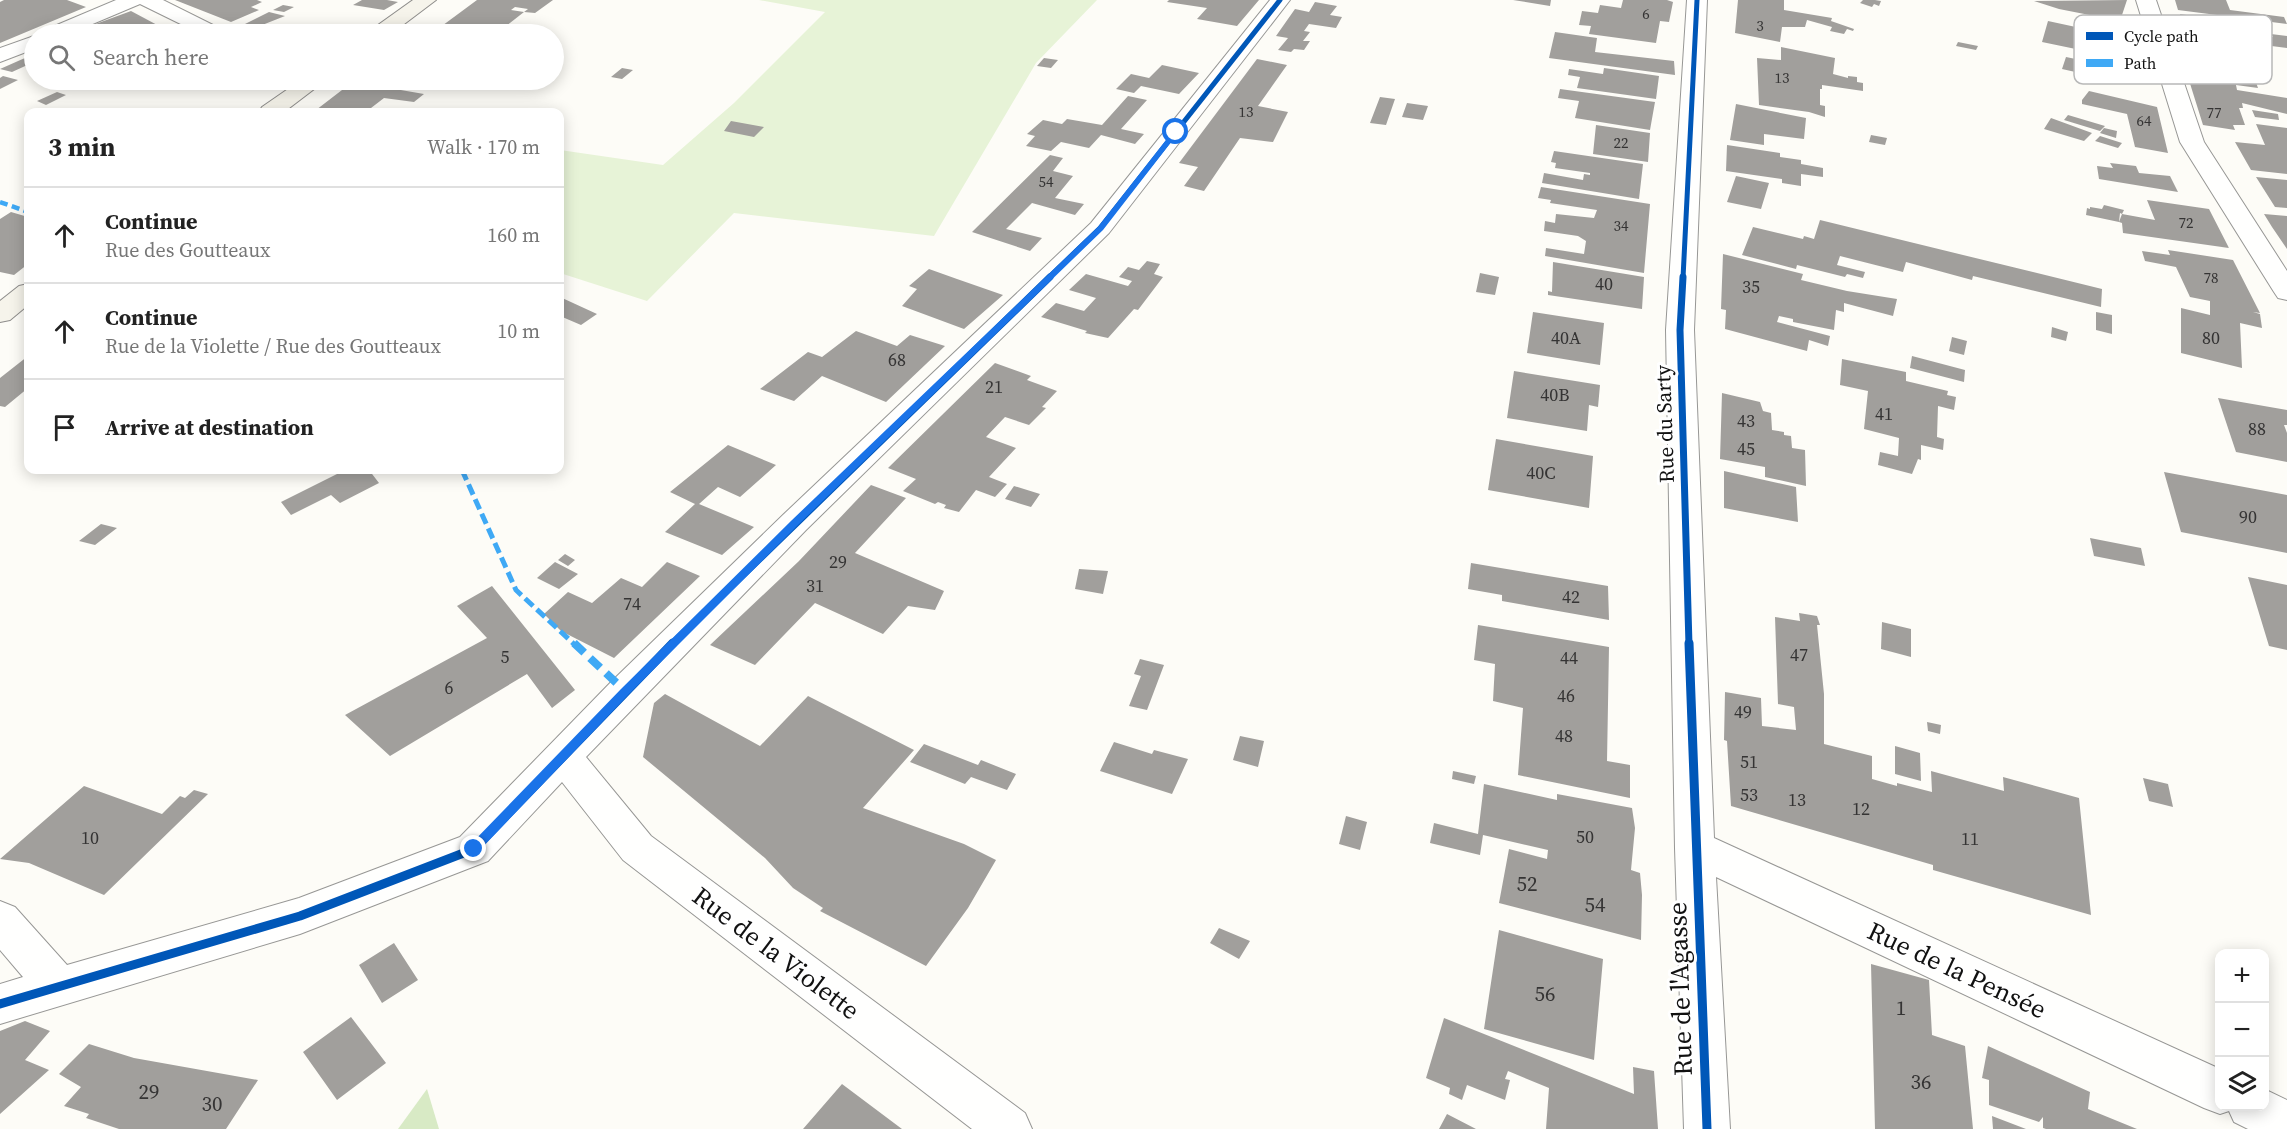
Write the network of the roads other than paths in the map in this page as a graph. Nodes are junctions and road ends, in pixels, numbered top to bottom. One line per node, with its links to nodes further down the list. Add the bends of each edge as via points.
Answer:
1 (133, 0): 8 (street)
2 (147, 0): 9 (street)
3 (426, 0): 10 (street)
4 (1280, 0): 19 (street, via 1100,228 795,522)
5 (1697, 0): 20 (street, Rue du Sarty, via 1680,330)
6 (2146, 0): 7 (street)
7 (2151, 15)
8 (76, 24)
9 (196, 24)
10 (392, 24)
11 (24, 46): 12 (street)
12 (0, 56)
13 (2173, 84): 16 (street, via 2192,142)
14 (301, 90): 15 (street)
15 (276, 108)
16 (2287, 292)
17 (24, 295): 18 (street)
18 (0, 314)
19 (563, 756): 22 (street, via 474,849 300,916); 27 (street, Rue de la Violette, via 637,848)
20 (1695, 848): 24 (street, Rue de la Pensée); 28 (street, Rue de l'Agasse)
21 (0, 920): 22 (street)
22 (60, 987): 23 (street)
23 (0, 1004)
24 (2215, 1090)
25 (2259, 1111): 26 (street)
26 (2287, 1124)
27 (1009, 1129)
28 (1707, 1129)

